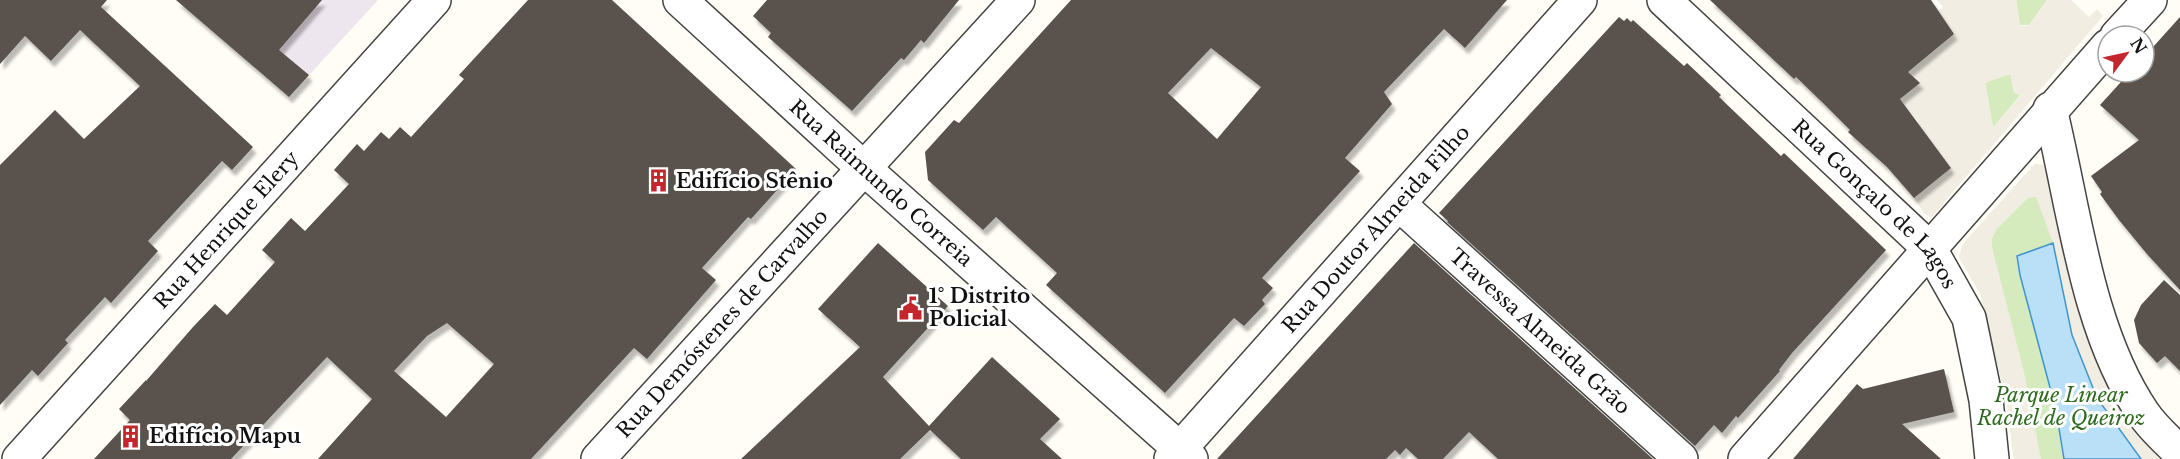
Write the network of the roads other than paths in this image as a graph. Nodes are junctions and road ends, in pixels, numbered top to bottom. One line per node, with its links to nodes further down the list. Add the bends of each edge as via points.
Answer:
1 (435, 0): 15 (street, Rua Henrique Elery)
2 (680, 0): 10 (street, Rua Raimundo Correia)
3 (1018, 0): 10 (street, Rua Demóstenes de Carvalho)
4 (1580, 0): 11 (street, Rua Doutor Almeida Filho)
5 (1664, 0): 12 (street, Rua Gonçalo de Lagos)
6 (2150, 0): 7 (street)
7 (2128, 24)
8 (2096, 59): 9 (street)
9 (2050, 109): 12 (street); 13 (street, via 2092,298 2105,337 2143,412)
10 (865, 169): 14 (street, Rua Raimundo Correia); 16 (street, Rua Demóstenes de Carvalho)
11 (1399, 204): 14 (street, Rua Doutor Almeida Filho); 17 (street, Travessa Almeida Grão)
12 (1930, 249): 18 (street); 19 (street, Rua Gonçalo de Lagos, via 1969,318 1986,400)
13 (2180, 453)
14 (1181, 456)
15 (19, 459)
16 (598, 459)
17 (1681, 459)
18 (1745, 459)
19 (1992, 459)

